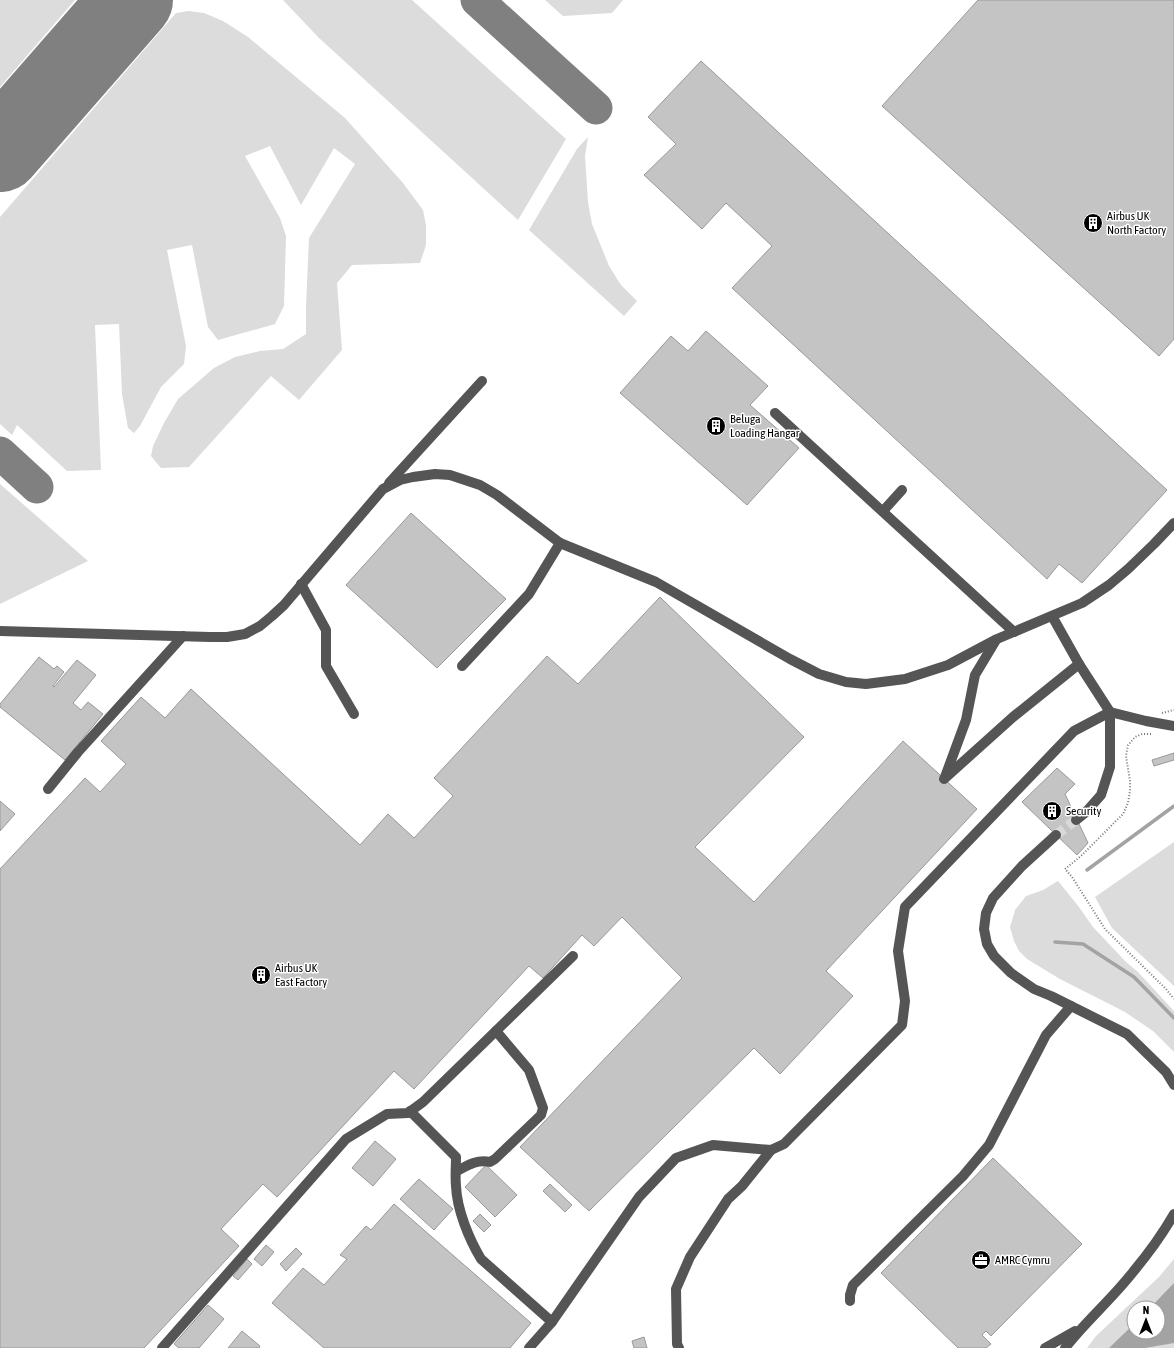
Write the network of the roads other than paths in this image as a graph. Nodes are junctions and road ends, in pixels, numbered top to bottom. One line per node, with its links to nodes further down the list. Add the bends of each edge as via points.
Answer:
1 (482, 381): 3 (street)
2 (775, 414): 5 (street)
3 (383, 489): 7 (street, via 400,480 413,477 450,475 480,485 497,495); 8 (street)
4 (902, 490): 5 (street)
5 (883, 511): 11 (street)
6 (1174, 523): 9 (street, via 1109,585 1082,603)
7 (560, 543): 13 (street, via 656,582 790,659 835,679 866,684 905,679 948,664); 15 (street, via 529,594)
8 (301, 584): 12 (street, via 272,616 245,634 227,637); 17 (street, via 326,630 326,666)
9 (1052, 616): 11 (street); 14 (street)
10 (0, 631): 12 (street)
11 (1014, 632): 13 (street)
12 (183, 636): 19 (street)
13 (997, 639): 14 (street, via 975,675 966,720 944,779 1013,717)
14 (1079, 664): 16 (street)
15 (462, 666)
16 (1110, 712): 18 (street); 20 (street, via 1110,767 1101,795); 27 (street, via 1074,731 904,907 898,950 905,1001 902,1025 784,1144)
17 (354, 714)
18 (1174, 726)
19 (48, 789)
20 (1076, 820)
21 (1056, 835): 23 (street, via 1022,866 993,898 986,913 984,929 987,944 994,956 1011,973 1034,989)
22 (573, 956): 24 (street)
23 (1071, 1006): 25 (street, via 1127,1034 1166,1072); 30 (street, via 1046,1035 989,1145 962,1176 853,1285)
24 (496, 1031): 26 (street, via 423,1102); 28 (street, via 529,1070 543,1108 541,1114 495,1159 490,1162 475,1162)
25 (1174, 1085)
26 (410, 1111): 28 (street, via 456,1157); 34 (street, via 387,1114 346,1139)
27 (771, 1150): 31 (street, via 713,1145 676,1158 639,1197); 36 (street, via 728,1199 690,1257 676,1289)
28 (457, 1171): 31 (street, via 458,1202 481,1260)
29 (1174, 1214): 32 (street, via 1132,1273)
30 (850, 1301)
31 (552, 1322): 35 (street)
32 (1080, 1328): 33 (street); 37 (street)
33 (1069, 1346)
34 (162, 1348)
35 (529, 1348)
36 (678, 1348)
37 (1046, 1348)

